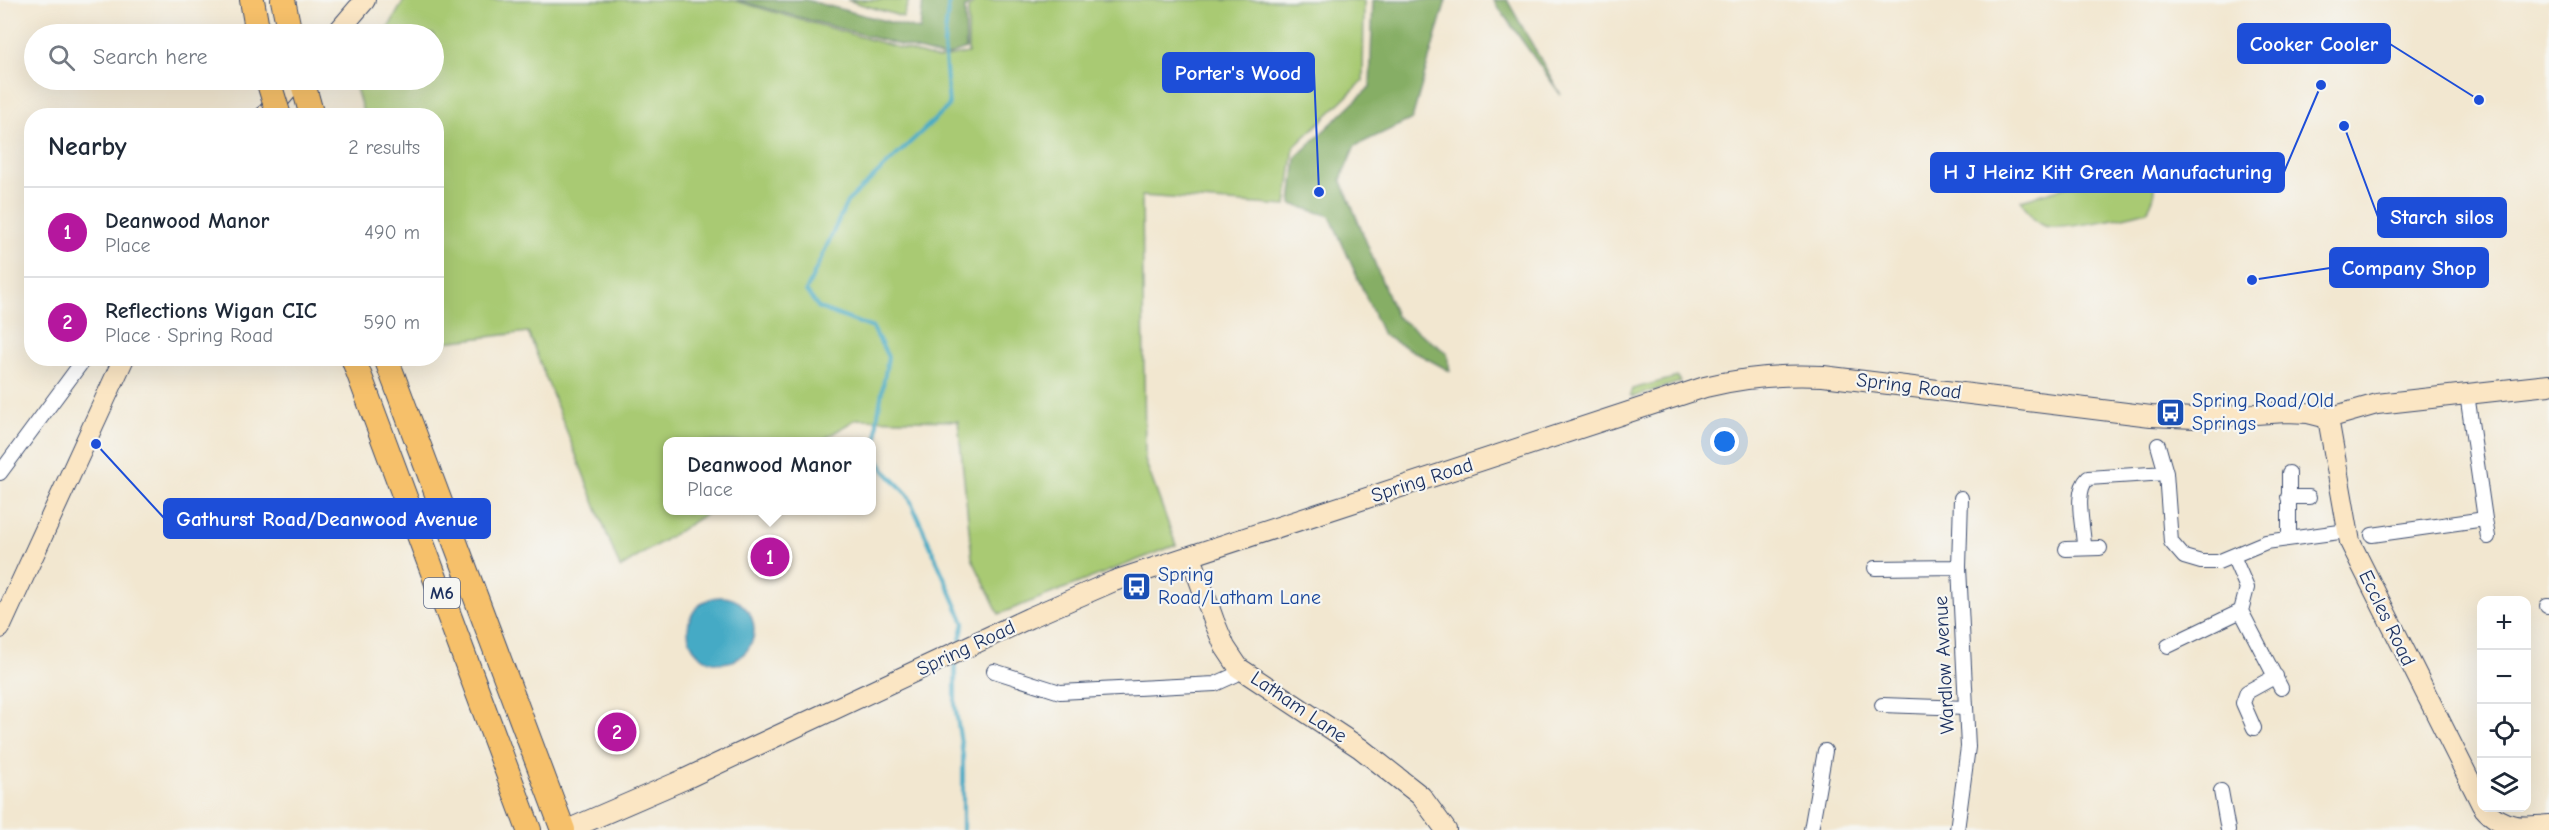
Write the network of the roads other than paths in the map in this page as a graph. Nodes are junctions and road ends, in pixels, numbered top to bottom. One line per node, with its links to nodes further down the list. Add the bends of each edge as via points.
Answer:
1 (252, 0): 4 (highway)
2 (283, 0): 5 (highway)
3 (365, 0): 6 (street)
4 (256, 24)
5 (288, 24)
6 (345, 24)
7 (271, 90): 11 (highway, bridge)
8 (288, 90): 10 (street)
9 (305, 90): 12 (highway)
10 (273, 108)
11 (277, 108)
12 (310, 108)
13 (79, 366): 21 (street)
14 (120, 366): 42 (street)
15 (356, 366): 56 (highway, M6)
16 (389, 366): 54 (highway, M6)
17 (2549, 385): 18 (street)
18 (2467, 394): 19 (street, via 2378,404); 28 (street)
19 (2328, 418): 29 (street, Eccles Road); 38 (street, Spring Road, via 2286,412 2195,418 2151,416 1833,377 1755,376 1705,387)
20 (2158, 445): 22 (street)
21 (0, 473)
22 (2166, 473): 34 (street, via 2088,478 2082,487 2080,515); 37 (street, via 2169,535 2174,548 2184,557 2201,562)
23 (2289, 473): 24 (street)
24 (2288, 497): 25 (street); 33 (street)
25 (2309, 497)
26 (1961, 498): 39 (street, Wardlow Avenue)
27 (2396, 516): 30 (street)
28 (2485, 519): 30 (street); 32 (street)
29 (2347, 531): 33 (street); 51 (street, Eccles Road, via 2362,569)
30 (2398, 531): 31 (street)
31 (2372, 535)
32 (2488, 537)
33 (2289, 538): 37 (street, via 2266,542)
34 (2084, 547): 35 (street); 36 (street)
35 (2066, 549)
36 (2100, 549)
37 (2233, 556): 41 (street, via 2247,588)
38 (1191, 557): 44 (street, Latham Lane, via 1225,647); 54 (street, Spring Road, via 1077,597 696,774)
39 (1959, 567): 40 (street); 47 (street, Wardlow Avenue)
40 (1875, 568)
41 (2241, 611): 43 (street); 48 (street, via 2278,682 2247,692 2242,703)
42 (0, 628)
43 (2168, 646)
44 (1239, 668): 45 (street, via 1235,675 1215,684 1060,692); 57 (street, Latham Lane, via 1360,748 1421,796)
45 (994, 670)
46 (1882, 705): 47 (street)
47 (1966, 708): 59 (street, Wardlow Avenue, via 1968,747)
48 (2253, 728)
49 (1825, 751): 58 (street)
50 (2221, 791): 60 (street)
51 (2477, 796)
52 (2488, 812): 55 (street, Eccles Road)
53 (2549, 825): 55 (street, Eccles Road)
54 (562, 826)
55 (2510, 828)
56 (529, 829)
57 (1446, 830)
58 (1811, 830)
59 (1957, 830)
60 (2228, 830)

